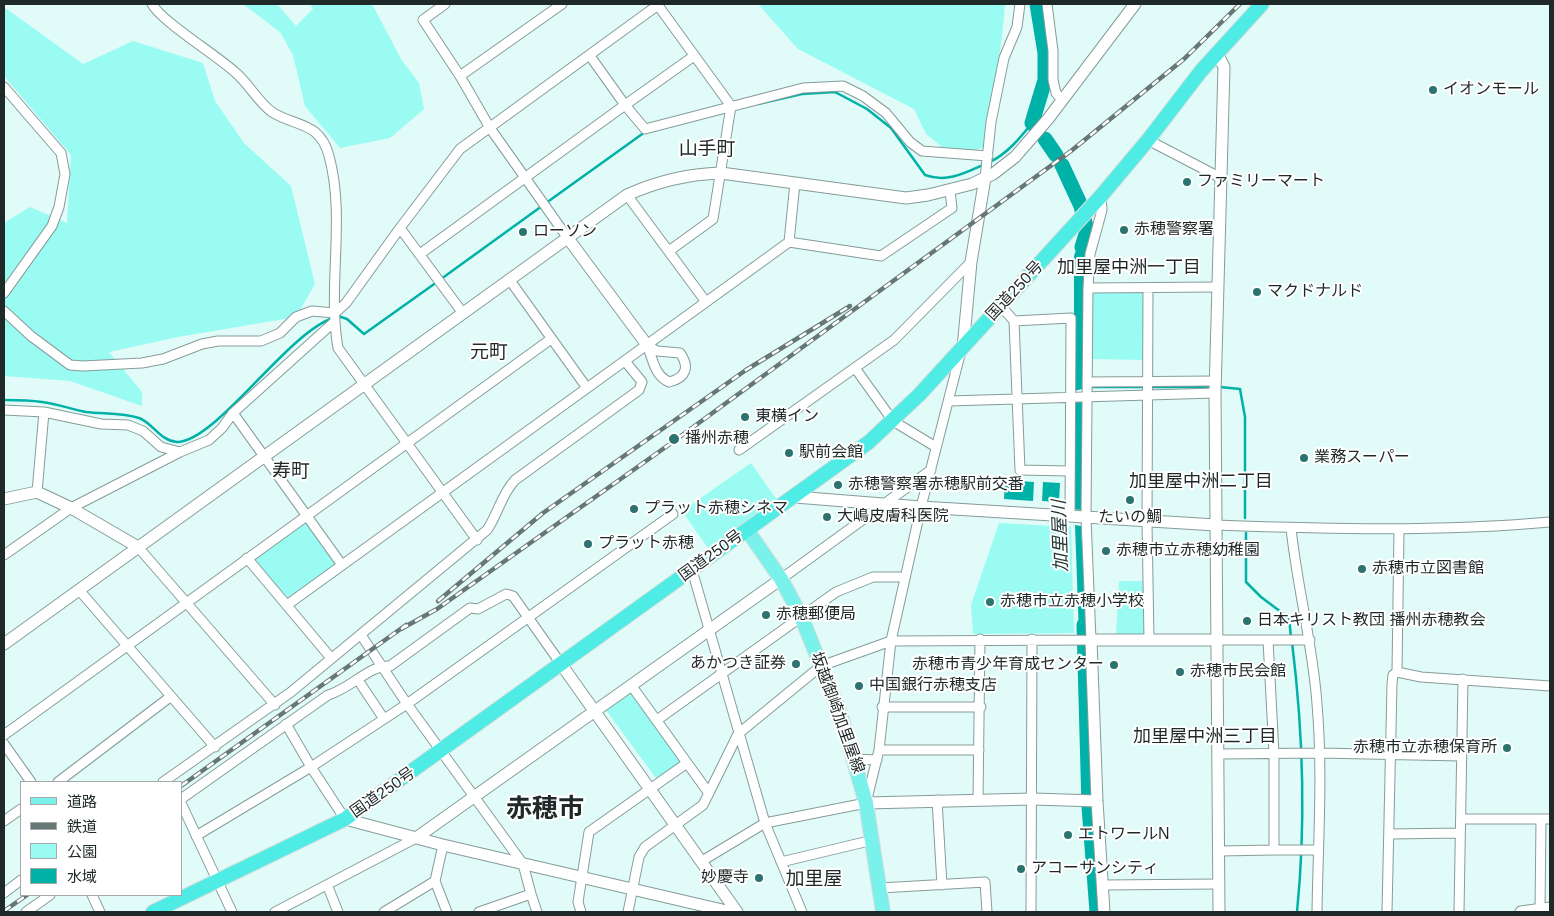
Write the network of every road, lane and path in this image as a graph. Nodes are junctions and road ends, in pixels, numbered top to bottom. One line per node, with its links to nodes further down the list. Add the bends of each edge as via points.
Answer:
1 (152, 4): 43 (street, via 236,72 272,112 304,124 318,135 329,154 333,176)
2 (446, 4): 12 (street, via 423,20)
3 (562, 4): 12 (street)
4 (658, 4): 10 (street); 11 (street)
5 (1020, 4): 19 (street, via 1017,27 1004,58 991,122)
6 (1047, 4): 14 (street, via 1053,80 1056,93)
7 (1135, 4): 14 (street)
8 (1262, 4): 9 (highway, 国道250号)
9 (1217, 53): 18 (highway, 国道250号); 23 (street, via 1224,67)
10 (590, 56): 15 (street); 17 (street)
11 (694, 56): 15 (street); 16 (street)
12 (460, 76): 17 (street)
13 (4, 87): 38 (street, via 61,153 65,174 52,226)
14 (1062, 100): 22 (street, via 1025,147)
15 (625, 105): 16 (street, via 645,129); 21 (street)
16 (731, 106): 19 (street, via 803,88 843,86 886,113 910,142 922,151); 20 (street)
17 (490, 128): 21 (street); 28 (street, via 460,149)
18 (1148, 140): 23 (street); 27 (highway, 国道250号)
19 (988, 156): 22 (street)
20 (721, 173): 24 (street); 26 (street, via 673,178 649,184); 31 (street, via 713,219)
21 (526, 178): 29 (street); 32 (street)
22 (985, 178): 25 (street); 33 (street)
23 (1221, 178): 35 (street)
24 (796, 183): 25 (street, via 906,198); 30 (street)
25 (950, 191): 30 (street, via 952,208 881,256)
26 (627, 195): 29 (street); 31 (street)
27 (1097, 200): 36 (street, via 1102,210 1090,254); 40 (highway, 国道250号)
28 (400, 228): 32 (street); 43 (street, via 346,303)
29 (567, 237): 34 (street); 47 (street)
30 (789, 242): 39 (street)
31 (670, 251): 39 (street)
32 (420, 254): 42 (street)
33 (971, 262): 48 (street); 50 (street, via 894,340)
34 (509, 279): 42 (street); 46 (street)
35 (1217, 287): 37 (street); 53 (street)
36 (1088, 288): 37 (street); 55 (street)
37 (1148, 288): 52 (street)
38 (4, 293)
39 (706, 302): 47 (street)
40 (1001, 306): 44 (street); 48 (highway, 国道250号)
41 (4, 311): 43 (street, via 70,365 84,366 142,364 210,343 261,341 280,332 296,317 312,311)
42 (462, 312): 51 (street)
43 (335, 313): 45 (street)
44 (1014, 320): 57 (street, via 1071,318); 58 (street)
45 (333, 323): 51 (street, via 338,348); 62 (street)
46 (550, 338): 54 (street); 64 (street)
47 (647, 345): 47 (street, via 657,351 680,353 686,360 684,375 669,382 662,379 655,370); 49 (street)
48 (963, 348): 59 (street); 63 (highway, 国道250号)
49 (625, 361): 54 (street); 87 (street, via 642,382 638,390 515,480 506,490 496,517)
50 (855, 368): 63 (street); 66 (street)
51 (365, 382): 64 (street); 68 (street)
52 (1147, 382): 53 (street); 55 (street); 56 (street)
53 (1215, 387): 56 (street); 83 (street)
54 (587, 388): 72 (street)
55 (1087, 390): 56 (street); 57 (street); 80 (street)
56 (1146, 394): 82 (street)
57 (1071, 396): 58 (street); 70 (street)
58 (1017, 398): 59 (street); 70 (street, via 1020,470)
59 (949, 401): 65 (street)
60 (4, 410): 61 (street)
61 (44, 412): 67 (street, via 101,424 128,425 143,430 162,446); 71 (street)
62 (233, 413): 67 (street, via 209,440); 68 (street)
63 (893, 421): 65 (street); 73 (highway, 国道250号)
64 (408, 442): 72 (street); 79 (street)
65 (936, 447): 69 (street)
66 (739, 450)
67 (180, 452): 77 (street)
68 (263, 456): 79 (street); 88 (street)
69 (930, 470): 75 (street); 76 (street)
70 (1070, 471): 80 (street)
71 (37, 492): 74 (street); 77 (street)
72 (443, 492): 87 (street); 91 (street)
73 (795, 497): 75 (street); 86 (highway, 国道250号)
74 (4, 500)
75 (882, 504): 76 (street); 94 (street)
76 (921, 507): 80 (street); 93 (street)
77 (71, 508): 88 (street); 89 (street)
78 (672, 514): 99 (street)
79 (307, 515): 90 (street); 91 (street)
80 (1078, 517): 82 (street); 105 (street)
81 (1550, 522): 85 (street, via 1482,528)
82 (1147, 523): 83 (street); 104 (street)
83 (1216, 525): 84 (street); 106 (street)
84 (1291, 528): 85 (street); 108 (street)
85 (1399, 529): 116 (street)
86 (747, 530): 92 (highway, 国道250号); 94 (main road, 坂越御崎加里屋線)
87 (477, 540): 101 (street)
88 (138, 547): 95 (street); 96 (street)
89 (4, 555)
90 (247, 558): 96 (street); 97 (street)
91 (342, 565): 97 (street)
92 (692, 570): 100 (street); 113 (highway, 国道250号)
93 (905, 577): 98 (street, via 873,577 856,583 836,592); 109 (street)
94 (780, 579): 98 (main road, 坂越御崎加里屋線); 100 (street)
95 (79, 590): 110 (street); 111 (street)
96 (187, 601): 111 (street); 124 (street)
97 (287, 605): 112 (street)
98 (801, 616): 115 (main road, 坂越御崎加里屋線); 117 (street)
99 (529, 618): 113 (street); 114 (street, via 513,596 506,594 478,609 470,608 390,666); 123 (street)
100 (709, 630): 117 (street); 120 (street)
101 (361, 635): 112 (street); 114 (street)
102 (980, 639): 103 (street); 109 (street); 126 (street)
103 (1032, 639): 105 (street); 154 (street)
104 (1149, 639): 105 (street); 106 (street)
105 (1092, 640): 157 (street)
106 (1218, 640): 107 (street); 139 (street)
107 (1268, 640): 108 (street); 140 (street)
108 (1310, 640): 138 (street)
109 (891, 641): 115 (street); 125 (street)
110 (4, 644)
111 (127, 645): 122 (street); 132 (street)
112 (331, 658): 124 (street)
113 (561, 664): 127 (street); 137 (highway, 国道250号)
114 (380, 665): 119 (street); 123 (street)
115 (821, 666): 131 (street); 143 (main road, 坂越御崎加里屋線)
116 (1397, 672): 118 (street); 141 (street, via 1393,675 1392,684)
117 (721, 674): 129 (street); 131 (street)
118 (1463, 679): 121 (street); 142 (street)
119 (358, 680): 128 (street); 130 (street, via 342,691 328,695)
120 (631, 685): 127 (street); 129 (street)
121 (1550, 686)
122 (170, 697): 134 (street); 148 (street)
123 (408, 704): 128 (street); 137 (street)
124 (275, 705): 134 (street)
125 (882, 707): 126 (street); 135 (street)
126 (981, 707): 136 (street)
127 (595, 711): 150 (street); 152 (street)
128 (384, 720): 146 (street)
129 (657, 720): 145 (street)
130 (286, 724): 146 (street); 153 (street)
131 (738, 734): 151 (street); 165 (street)
132 (4, 735)
133 (4, 744): 147 (street)
134 (215, 747): 149 (street)
135 (879, 750): 136 (street); 144 (street)
136 (978, 750): 156 (street)
137 (441, 752): 152 (street); 161 (highway, 国道250号)
138 (1320, 753): 140 (street); 141 (street); 175 (street)
139 (1218, 754): 140 (street); 173 (street)
140 (1274, 754): 174 (street)
141 (1390, 754): 142 (street); 168 (street)
142 (1461, 756): 162 (street)
143 (856, 759): 144 (street); 158 (main road, 坂越御崎加里屋線)
144 (877, 760): 158 (street)
145 (687, 763): 150 (street); 151 (street)
146 (311, 767): 161 (street); 169 (street)
147 (30, 781)
148 (59, 781)
149 (165, 781)
150 (650, 789): 166 (street); 179 (street, via 589,832)
151 (708, 792): 166 (street, via 703,805)
152 (474, 797): 170 (street); 178 (street)
153 (182, 798)
154 (1033, 799): 156 (street); 157 (street); 211 (street)
155 (937, 800): 156 (street); 158 (street); 184 (street)
156 (978, 800)
157 (1097, 801): 185 (street)
158 (866, 803): 165 (street); 171 (main road, 坂越御崎加里屋線)
159 (182, 805): 169 (street)
160 (20, 810): 164 (street)
161 (345, 819): 170 (street); 182 (highway, 国道250号)
162 (1461, 819): 163 (street); 167 (street)
163 (1546, 820): 193 (street)
164 (4, 821)
165 (765, 823): 176 (street); 177 (street)
166 (676, 825): 176 (street); 188 (street, via 645,847 639,856)
167 (1460, 833): 168 (street); 216 (street)
168 (1390, 834): 215 (street)
169 (196, 836): 182 (street)
170 (416, 838): 172 (street); 186 (street)
171 (873, 840): 177 (street); 187 (main road, 坂越御崎加里屋線)
172 (443, 846): 178 (street); 181 (street)
173 (1219, 850): 174 (street); 183 (street)
174 (1274, 850): 175 (street)
175 (1318, 850): 214 (street)
176 (702, 861): 207 (street)
177 (781, 862): 208 (street)
178 (523, 864): 179 (street); 190 (street)
179 (581, 877): 188 (street); 204 (street, via 578,902)
180 (20, 881): 189 (street)
181 (435, 881): 200 (street); 201 (street)
182 (218, 882): 196 (highway, 国道250号); 197 (street)
183 (1219, 884): 185 (street); 213 (street)
184 (942, 885): 187 (street); 210 (street, via 985,882)
185 (1103, 885): 212 (street)
186 (328, 886): 198 (street); 199 (street)
187 (880, 888): 209 (main road, 坂越御崎加里屋線)
188 (631, 889): 205 (street); 206 (street)
189 (4, 892)
190 (531, 894): 202 (street); 203 (street)
191 (49, 896): 194 (street)
192 (92, 896): 195 (street)
193 (1545, 909): 217 (street)
194 (26, 912)
195 (100, 912)
196 (153, 912)
197 (232, 912)
198 (276, 912)
199 (338, 912)
200 (384, 912)
201 (447, 912)
202 (479, 912)
203 (536, 912)
204 (581, 912)
205 (628, 912)
206 (731, 912)
207 (737, 912)
208 (802, 912)
209 (883, 912)
210 (987, 912)
211 (1031, 912)
212 (1104, 912)
213 (1219, 912)
214 (1316, 912)
215 (1387, 912)
216 (1459, 912)
217 (1521, 912)

